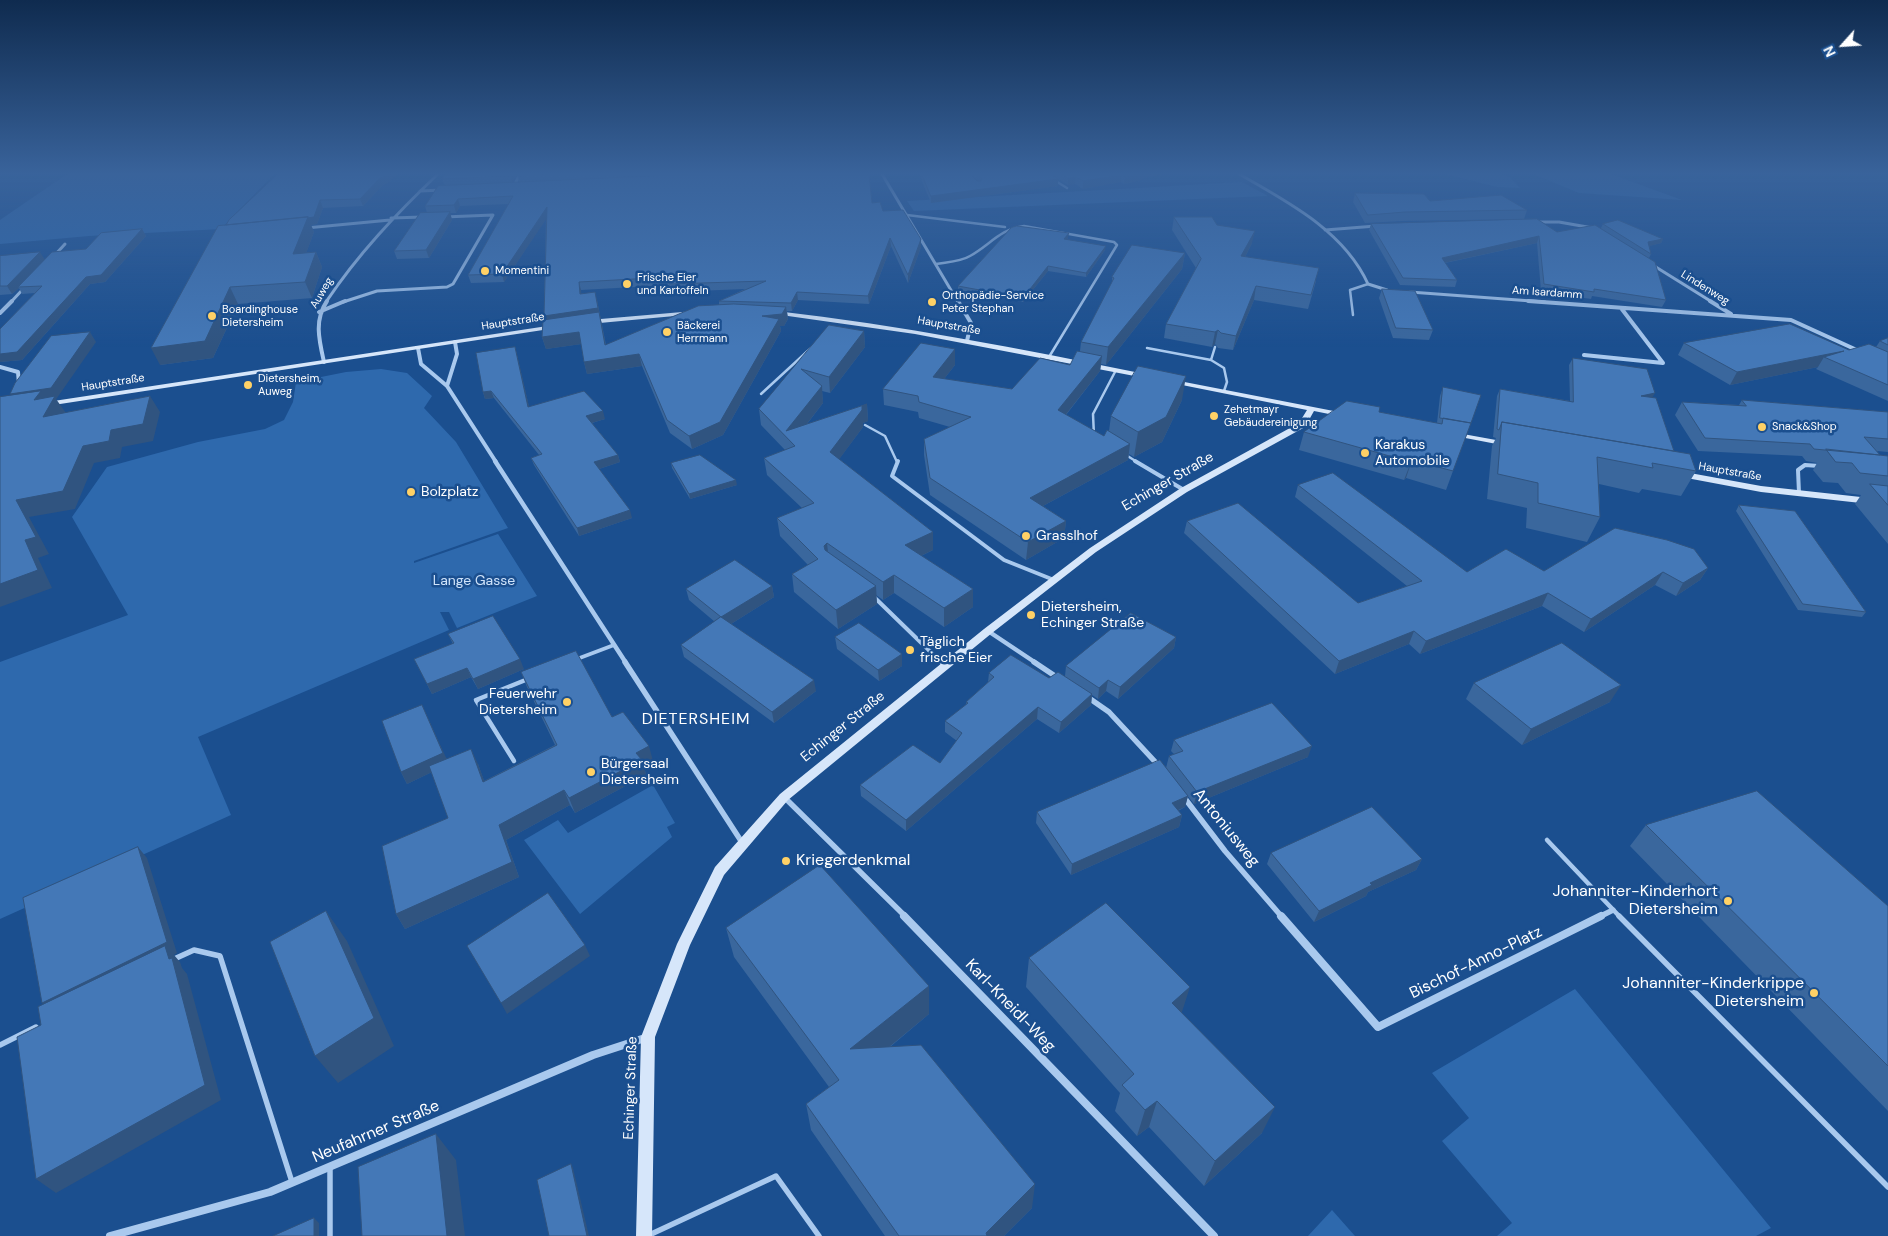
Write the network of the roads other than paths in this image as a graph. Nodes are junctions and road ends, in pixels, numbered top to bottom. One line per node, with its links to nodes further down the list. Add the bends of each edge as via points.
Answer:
1 (380, 232): 16 (street, Auweg, via 345,272)
2 (483, 232): 16 (street, via 453,284 447,287 377,291)
3 (917, 232): 9 (street)
4 (1002, 232): 9 (lane, via 970,256)
5 (1056, 232): 32 (lane, via 1117,245)
6 (1327, 232): 11 (street, via 1354,258)
7 (65, 244): 8 (street)
8 (52, 258)
9 (936, 264): 24 (street, via 971,323)
10 (1650, 264): 20 (street, Lindenweg)
11 (1368, 284): 13 (street); 21 (lane, via 1350,290)
12 (28, 285): 18 (street)
13 (1394, 290)
14 (1404, 291): 15 (street, Am Isardamm)
15 (1621, 308): 20 (street, Am Isardamm); 31 (street, via 1663,363)
16 (319, 312): 34 (street, Auweg, via 318,338)
17 (698, 312): 22 (main road)
18 (0, 313)
19 (763, 313): 24 (main road, Hauptstraße)
20 (1731, 314): 30 (street, Am Isardamm, via 1791,320)
21 (1353, 315)
22 (583, 322)
23 (567, 325): 25 (main road, Hauptstraße)
24 (967, 341): 32 (main road, Hauptstraße)
25 (455, 342): 28 (main road, Hauptstraße); 39 (street, via 457,354)
26 (815, 345): 42 (lane)
27 (1214, 347): 33 (lane)
28 (418, 348): 34 (main road, Hauptstraße); 39 (street, via 421,364)
29 (1147, 348): 33 (lane)
30 (1862, 352)
31 (1584, 355)
32 (1049, 357): 36 (main road, Hauptstraße)
33 (1211, 360): 41 (lane, via 1224,368 1227,382)
34 (324, 362): 43 (main road, Hauptstraße)
35 (0, 367): 40 (street, via 18,372)
36 (1116, 370): 37 (main road, Hauptstraße); 48 (lane, via 1093,414 1094,436)
37 (1152, 378)
38 (1161, 379): 41 (main road)
39 (447, 386): 59 (street)
40 (20, 388)
41 (1224, 391): 44 (main road)
42 (761, 394)
43 (37, 406)
44 (1311, 409): 45 (main road); 53 (main road, Echinger Straße, via 1302,425)
45 (1350, 416)
46 (865, 425): 56 (lane, via 886,436 898,460 892,476 1004,560)
47 (1448, 433): 49 (main road)
48 (1103, 441)
49 (1517, 445)
50 (1119, 451): 53 (lane)
51 (1824, 466): 54 (lane, via 1805,465 1798,470)
52 (1673, 473): 54 (main road, Hauptstraße)
53 (1184, 490): 56 (main road, Echinger Straße, via 1113,535)
54 (1799, 493): 55 (main road, Hauptstraße)
55 (1888, 503)
56 (1054, 580): 58 (main road, Echinger Straße)
57 (869, 594): 61 (lane)
58 (988, 631): 61 (main road, Echinger Straße); 63 (street)
59 (614, 645): 60 (lane); 70 (street)
60 (575, 660)
61 (945, 666): 68 (main road, Echinger Straße)
62 (530, 678): 65 (lane, via 476,700)
63 (1065, 682)
64 (1080, 692): 66 (street, via 1109,712 1146,749)
65 (514, 761)
66 (1164, 773)
67 (1177, 788): 74 (street, Antoniusweg, via 1225,851)
68 (784, 798): 70 (main road, Echinger Straße); 84 (street, Karl-Kneidl-Weg, via 890,901)
69 (1547, 840): 71 (lane)
70 (743, 844): 75 (main road, Echinger Straße, via 719,872 696,916)
71 (1613, 910): 74 (street, Bischof-Anno-Platz); 79 (lane)
72 (167, 963): 78 (lane, via 194,950 220,956)
73 (44, 1023): 76 (lane)
74 (1378, 1027)
75 (648, 1037): 77 (street, Neufahrner Straße, via 593,1055); 82 (main road, Echinger Straße)
76 (0, 1045)
77 (330, 1166): 78 (street, Neufahrner Straße); 81 (lane)
78 (292, 1182): 80 (street, Neufahrner Straße, via 270,1192)
79 (1888, 1187)
80 (110, 1236)
81 (330, 1236)
82 (646, 1236): 83 (lane, via 776,1176)
83 (819, 1236)
84 (1214, 1236)

